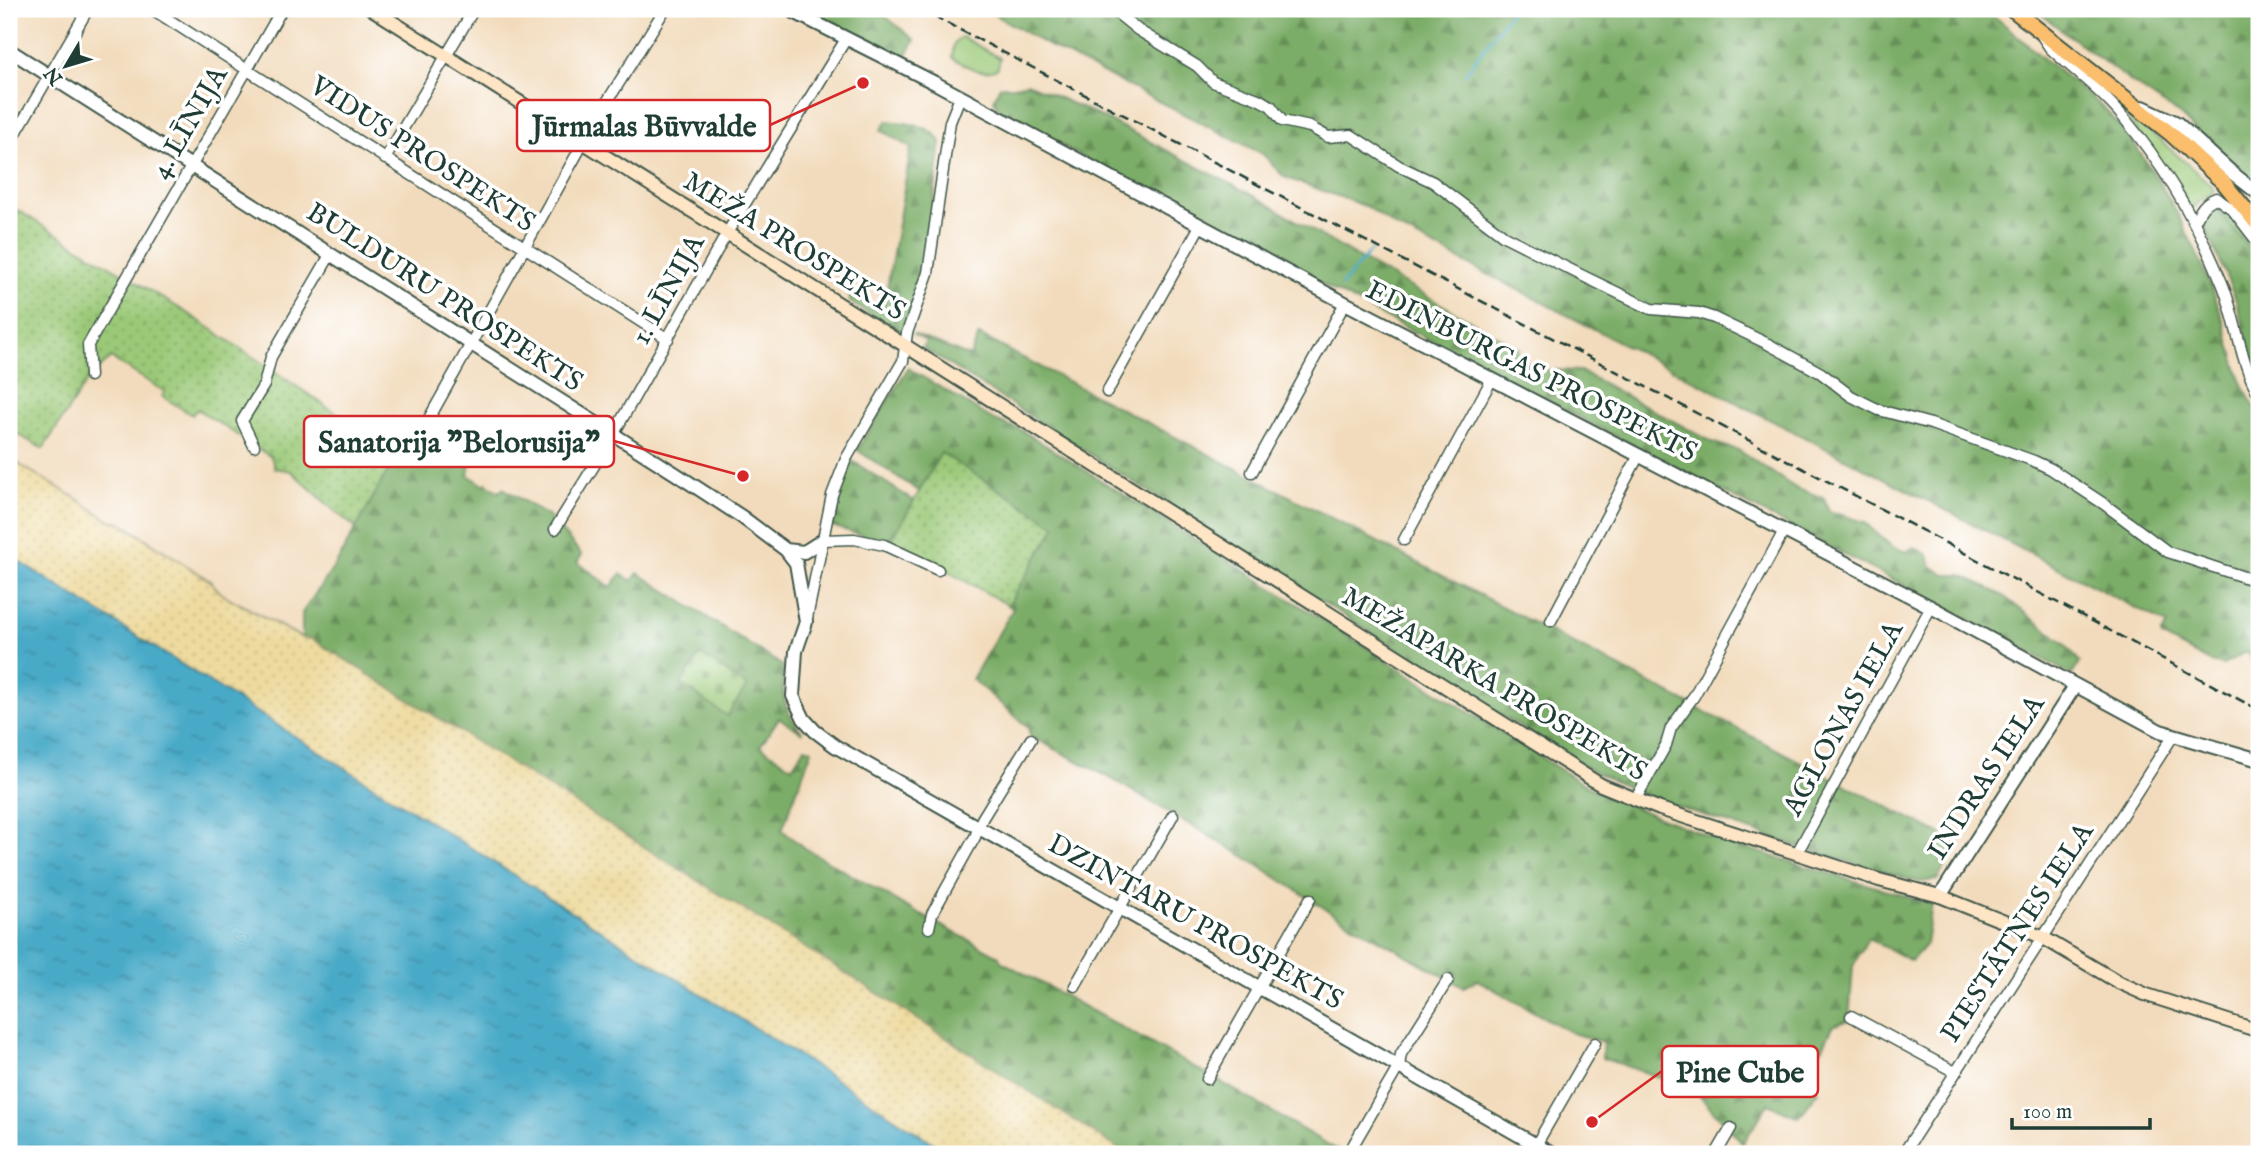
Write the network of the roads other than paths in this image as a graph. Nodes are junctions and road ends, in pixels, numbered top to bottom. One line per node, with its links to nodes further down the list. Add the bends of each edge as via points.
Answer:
1 (88, 9): 15 (street)
2 (152, 9): 14 (street, VIDUS PROSPEKTS)
3 (282, 9): 14 (street, 4. LĪNIJA)
4 (372, 9): 13 (main road, MEŽA PROSPEKTS)
5 (474, 9): 13 (street)
6 (665, 9): 18 (street)
7 (788, 9): 11 (street, EDINBURGAS PROSPEKTS)
8 (1112, 9): 49 (street, via 1197,66 1213,82 1271,106 1282,121 1310,127 1328,137 1351,135 1433,182 1504,236 1553,261 1651,309 1714,318 1821,373 1879,410 2034,461 2104,504 2168,552)
9 (2012, 9): 10 (main road)
10 (2038, 30): 17 (main road); 23 (street, via 2050,48 2124,117)
11 (846, 39): 16 (street, EDINBURGAS PROSPEKTS); 26 (street, 1. LĪNIJA)
12 (9, 50): 15 (street, BULDURU PROSPEKTS)
13 (445, 55): 18 (main road, MEŽA PROSPEKTS); 20 (street)
14 (247, 69): 20 (street, VIDUS PROSPEKTS); 21 (street, 4. LĪNIJA)
15 (50, 76): 19 (street); 21 (street, BULDURU PROSPEKTS)
16 (960, 97): 24 (street, EDINBURGAS PROSPEKTS); 33 (street, via 950,122 928,273)
17 (2134, 103): 22 (street, via 2177,123); 25 (main road, via 2224,183)
18 (582, 142): 26 (main road, MEŽA PROSPEKTS); 28 (street)
19 (9, 145)
20 (385, 159): 28 (street, VIDUS PROSPEKTS)
21 (191, 166): 29 (street, BULDURU PROSPEKTS); 34 (street, 4. LĪNIJA, via 88,345)
22 (2259, 194)
23 (2194, 223): 27 (street, via 2201,208 2216,198 2232,209); 37 (street, via 2223,285)
24 (1199, 226): 30 (street, EDINBURGAS PROSPEKTS); 36 (street)
25 (2259, 226)
26 (727, 233): 31 (street, 1. LĪNIJA); 33 (main road, MEŽA PROSPEKTS)
27 (2259, 244)
28 (524, 248): 31 (street, VIDUS PROSPEKTS); 32 (street)
29 (330, 255): 32 (street, BULDURU PROSPEKTS); 40 (street, via 271,356 264,385 242,421)
30 (1345, 303): 35 (street, EDINBURGAS PROSPEKTS); 42 (street)
31 (668, 339): 38 (street, 1. LĪNIJA)
32 (471, 345): 38 (street, BULDURU PROSPEKTS); 39 (street)
33 (905, 346): 45 (street, via 903,361 846,459 832,495); 57 (main road, MEŽAPARKA PROSPEKTS, via 1601,785)
34 (90, 376)
35 (1492, 379): 41 (street, EDINBURGAS PROSPEKTS); 46 (street)
36 (1107, 392)
37 (2259, 394)
38 (613, 435): 43 (street, 1. LĪNIJA); 47 (street, BULDURU PROSPEKTS, via 742,517)
39 (417, 440)
40 (254, 446)
41 (1639, 455): 44 (street, EDINBURGAS PROSPEKTS); 51 (street)
42 (1252, 471)
43 (555, 529)
44 (1784, 531): 50 (street, EDINBURGAS PROSPEKTS); 57 (street)
45 (823, 540): 47 (street, via 804,552); 48 (street, via 854,539 884,545); 52 (street)
46 (1404, 540)
47 (786, 551): 52 (street, BULDURU PROSPEKTS, via 796,563)
48 (938, 570)
49 (2259, 582)
50 (1931, 607): 53 (street, EDINBURGAS PROSPEKTS); 60 (street, AGLONAS IELA)
51 (1552, 621)
52 (806, 622): 59 (street, DZINTARU PROSPEKTS, via 796,651 793,696 815,732)
53 (2075, 686): 54 (street, EDINBURGAS PROSPEKTS); 61 (street, INDRAS IELA)
54 (2173, 736): 56 (street, EDINBURGAS PROSPEKTS); 65 (street, PIESTĀTNES IELA)
55 (1031, 739): 59 (street)
56 (2259, 760)
57 (1635, 800): 60 (main road, MEŽAPARKA PROSPEKTS)
58 (1173, 815): 63 (street)
59 (978, 828): 63 (street, DZINTARU PROSPEKTS); 64 (street)
60 (1797, 853): 61 (main road, MEŽAPARKA PROSPEKTS)
61 (1940, 896): 65 (main road, MEŽAPARKA PROSPEKTS)
62 (1310, 899): 68 (street)
63 (1119, 908): 67 (street); 68 (street, DZINTARU PROSPEKTS)
64 (929, 928)
65 (2042, 937): 70 (main road, MEŽAPARKA PROSPEKTS, via 2147,995); 73 (street, PIESTĀTNES IELA)
66 (1448, 979): 72 (street, via 1401,1054)
67 (1075, 986)
68 (1258, 987): 72 (street, DZINTARU PROSPEKTS); 74 (street)
69 (1851, 1016): 73 (street)
70 (2259, 1031)
71 (1595, 1043): 76 (street)
72 (1399, 1066): 76 (street, DZINTARU PROSPEKTS); 77 (street)
73 (1955, 1072): 80 (street, PIESTĀTNES IELA)
74 (1207, 1079)
75 (1731, 1128): 79 (street)
76 (1536, 1145): 78 (street, DZINTARU PROSPEKTS)
77 (1348, 1154)
78 (1552, 1154)
79 (1716, 1154)
80 (1903, 1154)

